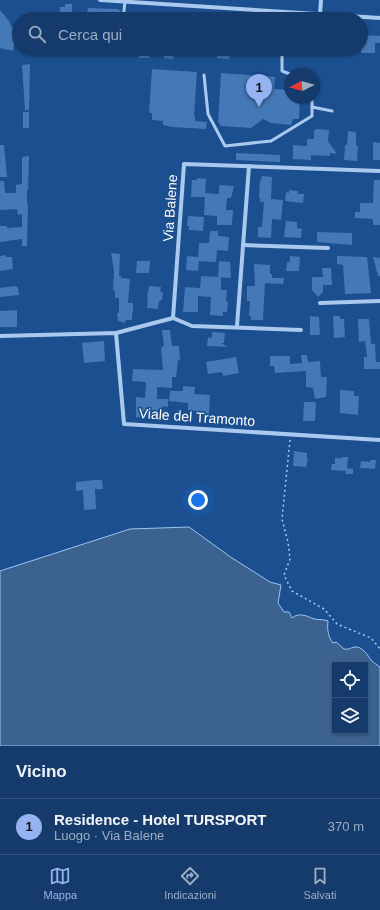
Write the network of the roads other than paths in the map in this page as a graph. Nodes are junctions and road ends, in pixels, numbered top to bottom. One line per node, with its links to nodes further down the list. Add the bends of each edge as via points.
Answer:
1 (100, 0): 3 (street)
2 (321, 0): 6 (street)
3 (125, 2): 4 (lane); 5 (street)
4 (124, 12)
5 (282, 12)
6 (320, 12)
7 (368, 17): 8 (street)
8 (380, 18)
9 (282, 56): 10 (lane)
10 (284, 72)
11 (204, 75): 12 (lane, via 208,114 225,146 271,141 312,116)
12 (312, 107): 13 (lane)
13 (332, 111)
14 (249, 166): 15 (street, Via Balene); 16 (street); 20 (street, Via Balene, via 184,164)
15 (380, 171)
16 (243, 245): 17 (street); 21 (street)
17 (328, 248)
18 (380, 301): 19 (street)
19 (320, 303)
20 (173, 318): 21 (street, via 192,326); 23 (street)
21 (237, 326): 22 (street)
22 (301, 330)
23 (116, 333): 24 (street); 25 (street, Viale del Tramonto, via 124,424)
24 (0, 336)
25 (380, 440)

